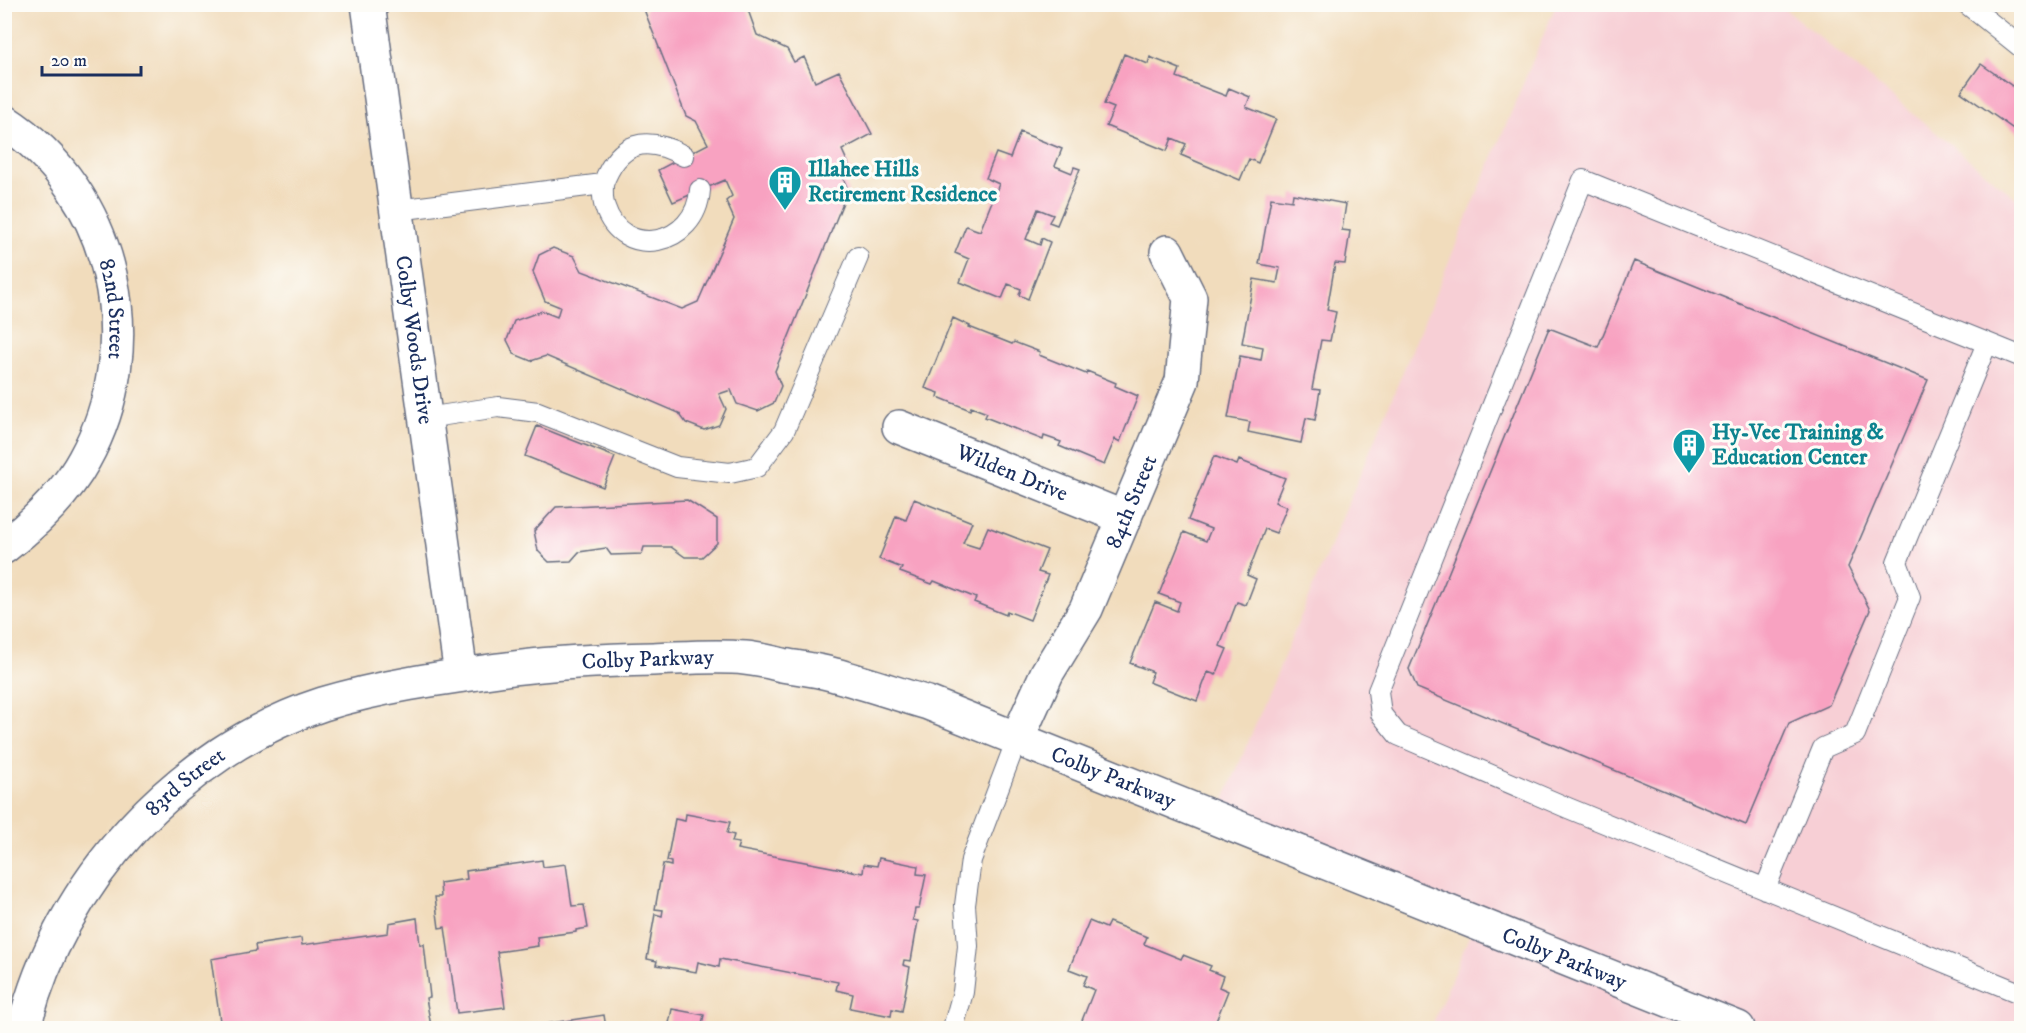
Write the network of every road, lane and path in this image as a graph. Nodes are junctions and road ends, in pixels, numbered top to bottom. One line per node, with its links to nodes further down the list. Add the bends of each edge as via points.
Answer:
1 (368, 4): 8 (street, Colby Woods Drive)
2 (1967, 4): 3 (lane)
3 (2022, 48)
4 (4, 121): 16 (street, 82nd Street, via 50,159 83,203 102,244 113,285 118,330 115,371 104,416 84,461 56,501)
5 (684, 156): 6 (lane, via 666,146 642,144 627,149 614,160)
6 (603, 184): 7 (lane, via 604,206 613,222 624,233 651,241 670,237 686,227 696,211); 8 (lane)
7 (700, 190)
8 (397, 210): 13 (street, Colby Woods Drive)
9 (1167, 252): 15 (street, 84th Street, via 1190,298 1182,381)
10 (858, 257): 13 (lane, via 784,431 756,467 730,473 677,467 538,412 498,407)
11 (1987, 343): 12 (lane); 19 (lane, via 1897,562 1910,597 1855,734 1823,748); 19 (lane, via 1583,180 1378,691 1381,714 1398,735)
12 (2022, 357)
13 (426, 418): 17 (street, Colby Woods Drive)
14 (899, 427): 15 (street, Wilden Drive)
15 (1125, 518): 18 (street, 84th Street, via 1086,609 1047,673)
16 (4, 547)
17 (461, 675): 18 (street, Colby Parkway, via 564,662 746,658 834,674 928,703); 21 (street, 83rd Street, via 377,689 320,705 264,729 211,760 165,797 123,840 86,888 55,942 29,1006)
18 (1017, 739): 22 (lane, via 971,860 965,905 968,946 963,992); 23 (street, Colby Parkway)
19 (1765, 889): 20 (lane)
20 (2022, 994)
21 (24, 1029)
22 (953, 1029)
23 (1738, 1029)

